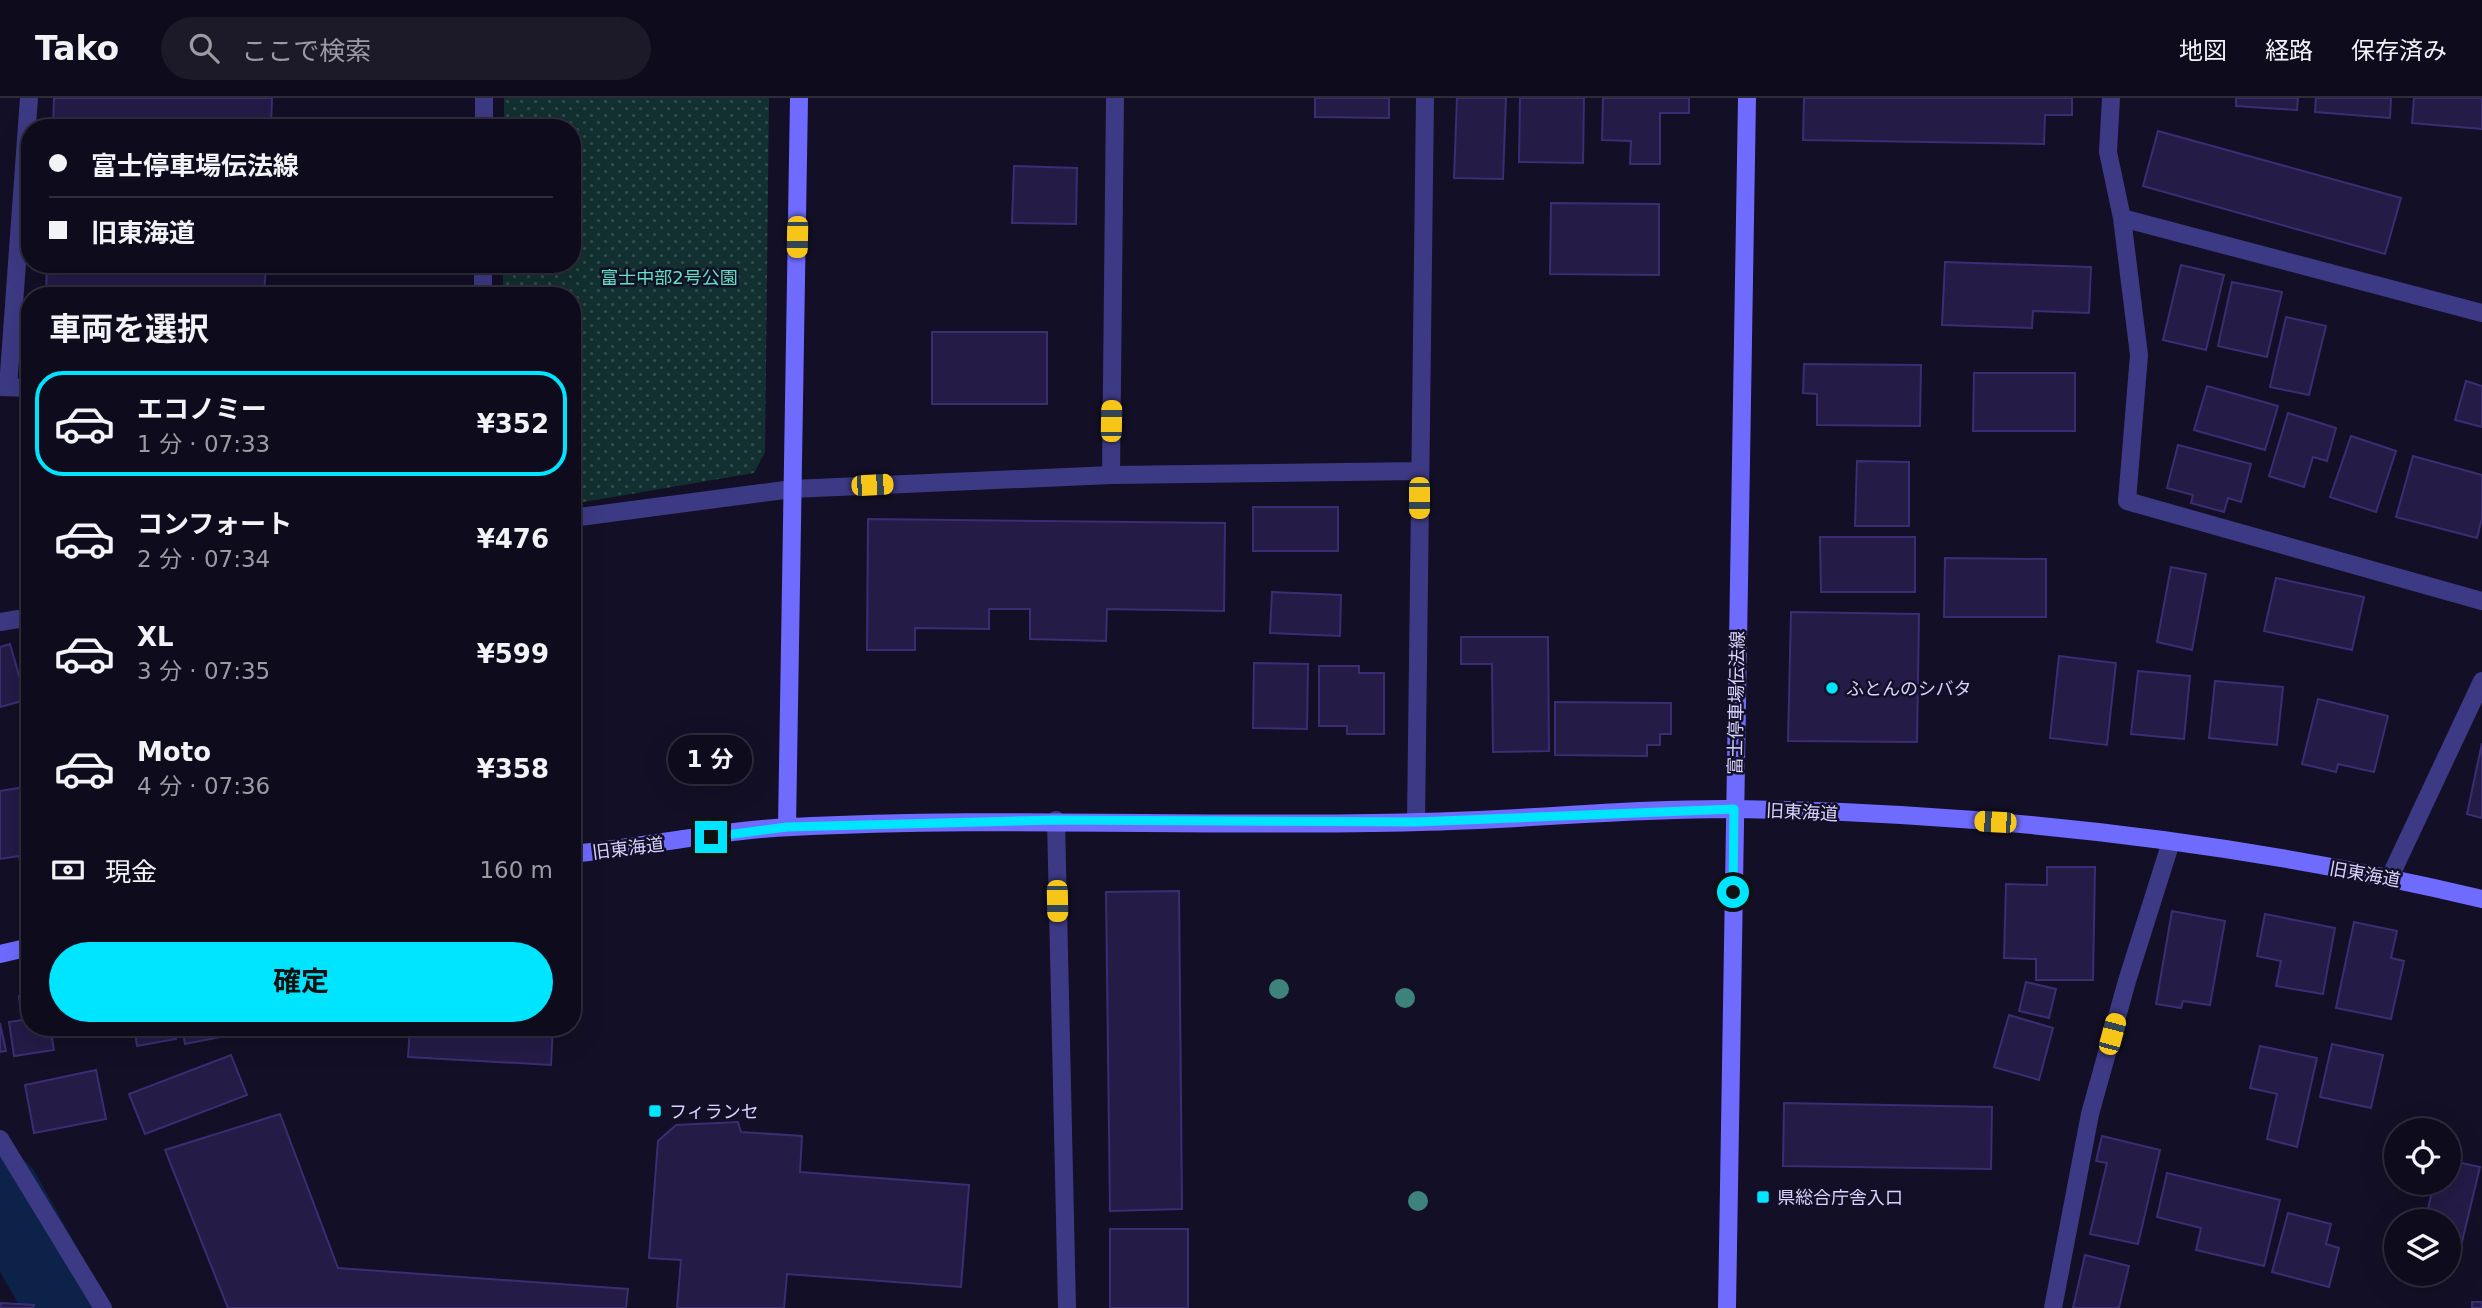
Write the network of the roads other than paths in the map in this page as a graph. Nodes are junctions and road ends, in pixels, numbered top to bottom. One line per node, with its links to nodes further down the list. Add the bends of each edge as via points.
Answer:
1 (29, 98): 8 (street)
2 (484, 98): 9 (street)
3 (799, 98): 16 (street)
4 (1115, 98): 15 (street)
5 (1425, 98): 14 (street)
6 (1747, 98): 22 (street, 富士停車場伝法線)
7 (2111, 98): 11 (street, via 2108,152)
8 (27, 119)
9 (484, 119)
10 (21, 190): 13 (street)
11 (2122, 218): 12 (street); 18 (street, via 2139,355 2127,500)
12 (2482, 313)
13 (4, 387)
14 (1420, 471): 15 (street); 24 (street)
15 (1111, 475): 16 (street)
16 (792, 489): 17 (street); 25 (street)
17 (581, 517)
18 (2482, 601)
19 (21, 618): 20 (street)
20 (0, 622)
21 (2482, 681): 28 (street)
22 (1734, 809): 24 (street, 旧東海道); 26 (street, 旧東海道, via 1995,822); 35 (street, 富士停車場伝法線)
23 (1056, 820): 24 (street, 旧東海道); 25 (street, 旧東海道); 34 (street)
24 (1416, 822)
25 (787, 827): 27 (street, 旧東海道)
26 (2171, 842): 28 (street, 旧東海道); 36 (street, via 2090,1114)
27 (581, 853)
28 (2390, 877): 29 (street, 旧東海道)
29 (2482, 899)
30 (21, 949): 31 (street)
31 (0, 954)
32 (0, 1139): 33 (street)
33 (103, 1308)
34 (1067, 1308)
35 (1727, 1308)
36 (2053, 1308)

